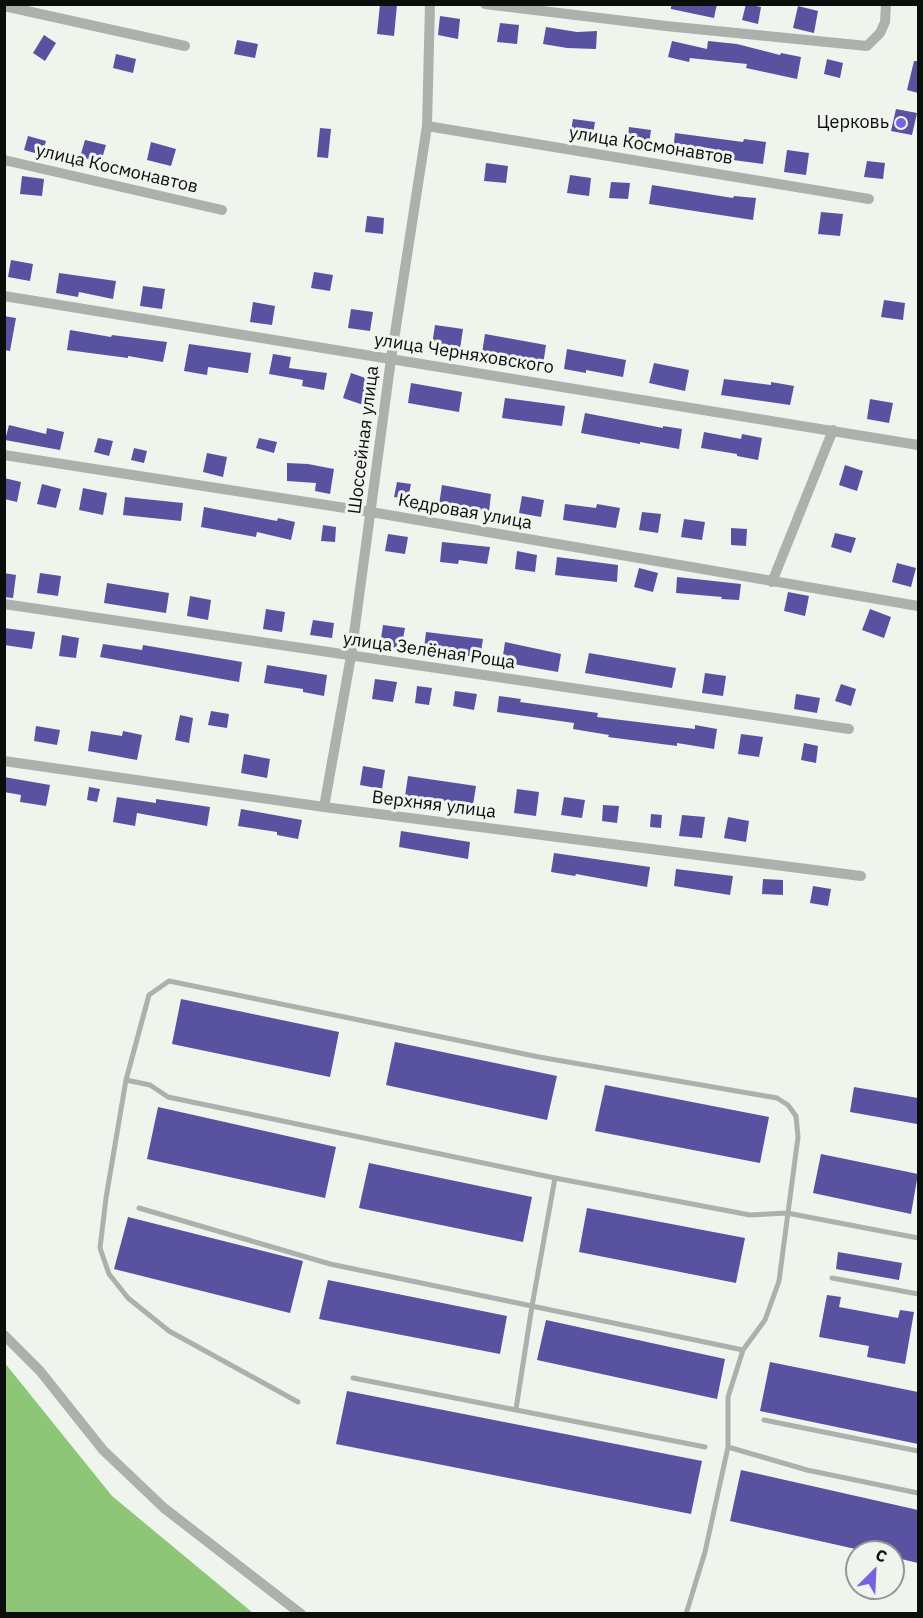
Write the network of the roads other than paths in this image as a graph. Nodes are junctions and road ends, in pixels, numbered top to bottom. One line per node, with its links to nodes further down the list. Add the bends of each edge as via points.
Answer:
1 (430, 4): 6 (street, Шоссейная улица)
2 (485, 4): 3 (street, via 867,46 885,22)
3 (886, 4)
4 (4, 6): 5 (street)
5 (185, 46)
6 (427, 126): 8 (street, улица Космонавтов); 11 (street, Шоссейная улица)
7 (4, 160): 9 (street, улица Космонавтов)
8 (869, 200)
9 (222, 210)
10 (4, 296): 11 (street, улица Черняховского)
11 (391, 359): 12 (street, улица Черняховского); 15 (street, Шоссейная улица)
12 (833, 430): 13 (street, улица Черняховского); 16 (street)
13 (918, 444)
14 (4, 455): 15 (street, Кедровая улица)
15 (371, 512): 16 (street, Кедровая улица); 19 (street, Шоссейная улица)
16 (772, 582): 18 (street, Кедровая улица)
17 (4, 604): 19 (street, улица Зелёная Роща)
18 (918, 606)
19 (351, 656): 20 (street, улица Зелёная Роща); 22 (street, Шоссейная улица)
20 (849, 729)
21 (4, 761): 22 (street, Верхняя улица)
22 (324, 807): 23 (street, Верхняя улица)
23 (861, 876)
24 (126, 1080): 25 (lane, via 150,1085 168,1097); 27 (lane, via 149,995 169,981 539,1057 777,1098 796,1116 798,1137); 35 (lane, via 100,1248 109,1274 128,1298 169,1330)
25 (555, 1178): 27 (lane, via 750,1215); 31 (lane)
26 (139, 1208): 31 (lane, via 330,1264)
27 (787, 1213): 28 (lane); 33 (lane, via 778,1281 765,1320)
28 (918, 1238)
29 (832, 1278): 30 (lane)
30 (918, 1294)
31 (532, 1306): 33 (lane); 36 (lane)
32 (4, 1335): 42 (street, via 40,1371 103,1450 164,1508)
33 (742, 1350): 39 (lane, via 728,1397)
34 (353, 1378): 36 (lane)
35 (298, 1402)
36 (516, 1409): 38 (lane)
37 (764, 1420): 40 (lane)
38 (705, 1447)
39 (728, 1447): 41 (lane, via 807,1470); 43 (lane, via 705,1552)
40 (918, 1451)
41 (918, 1493)
42 (301, 1614)
43 (686, 1614)

